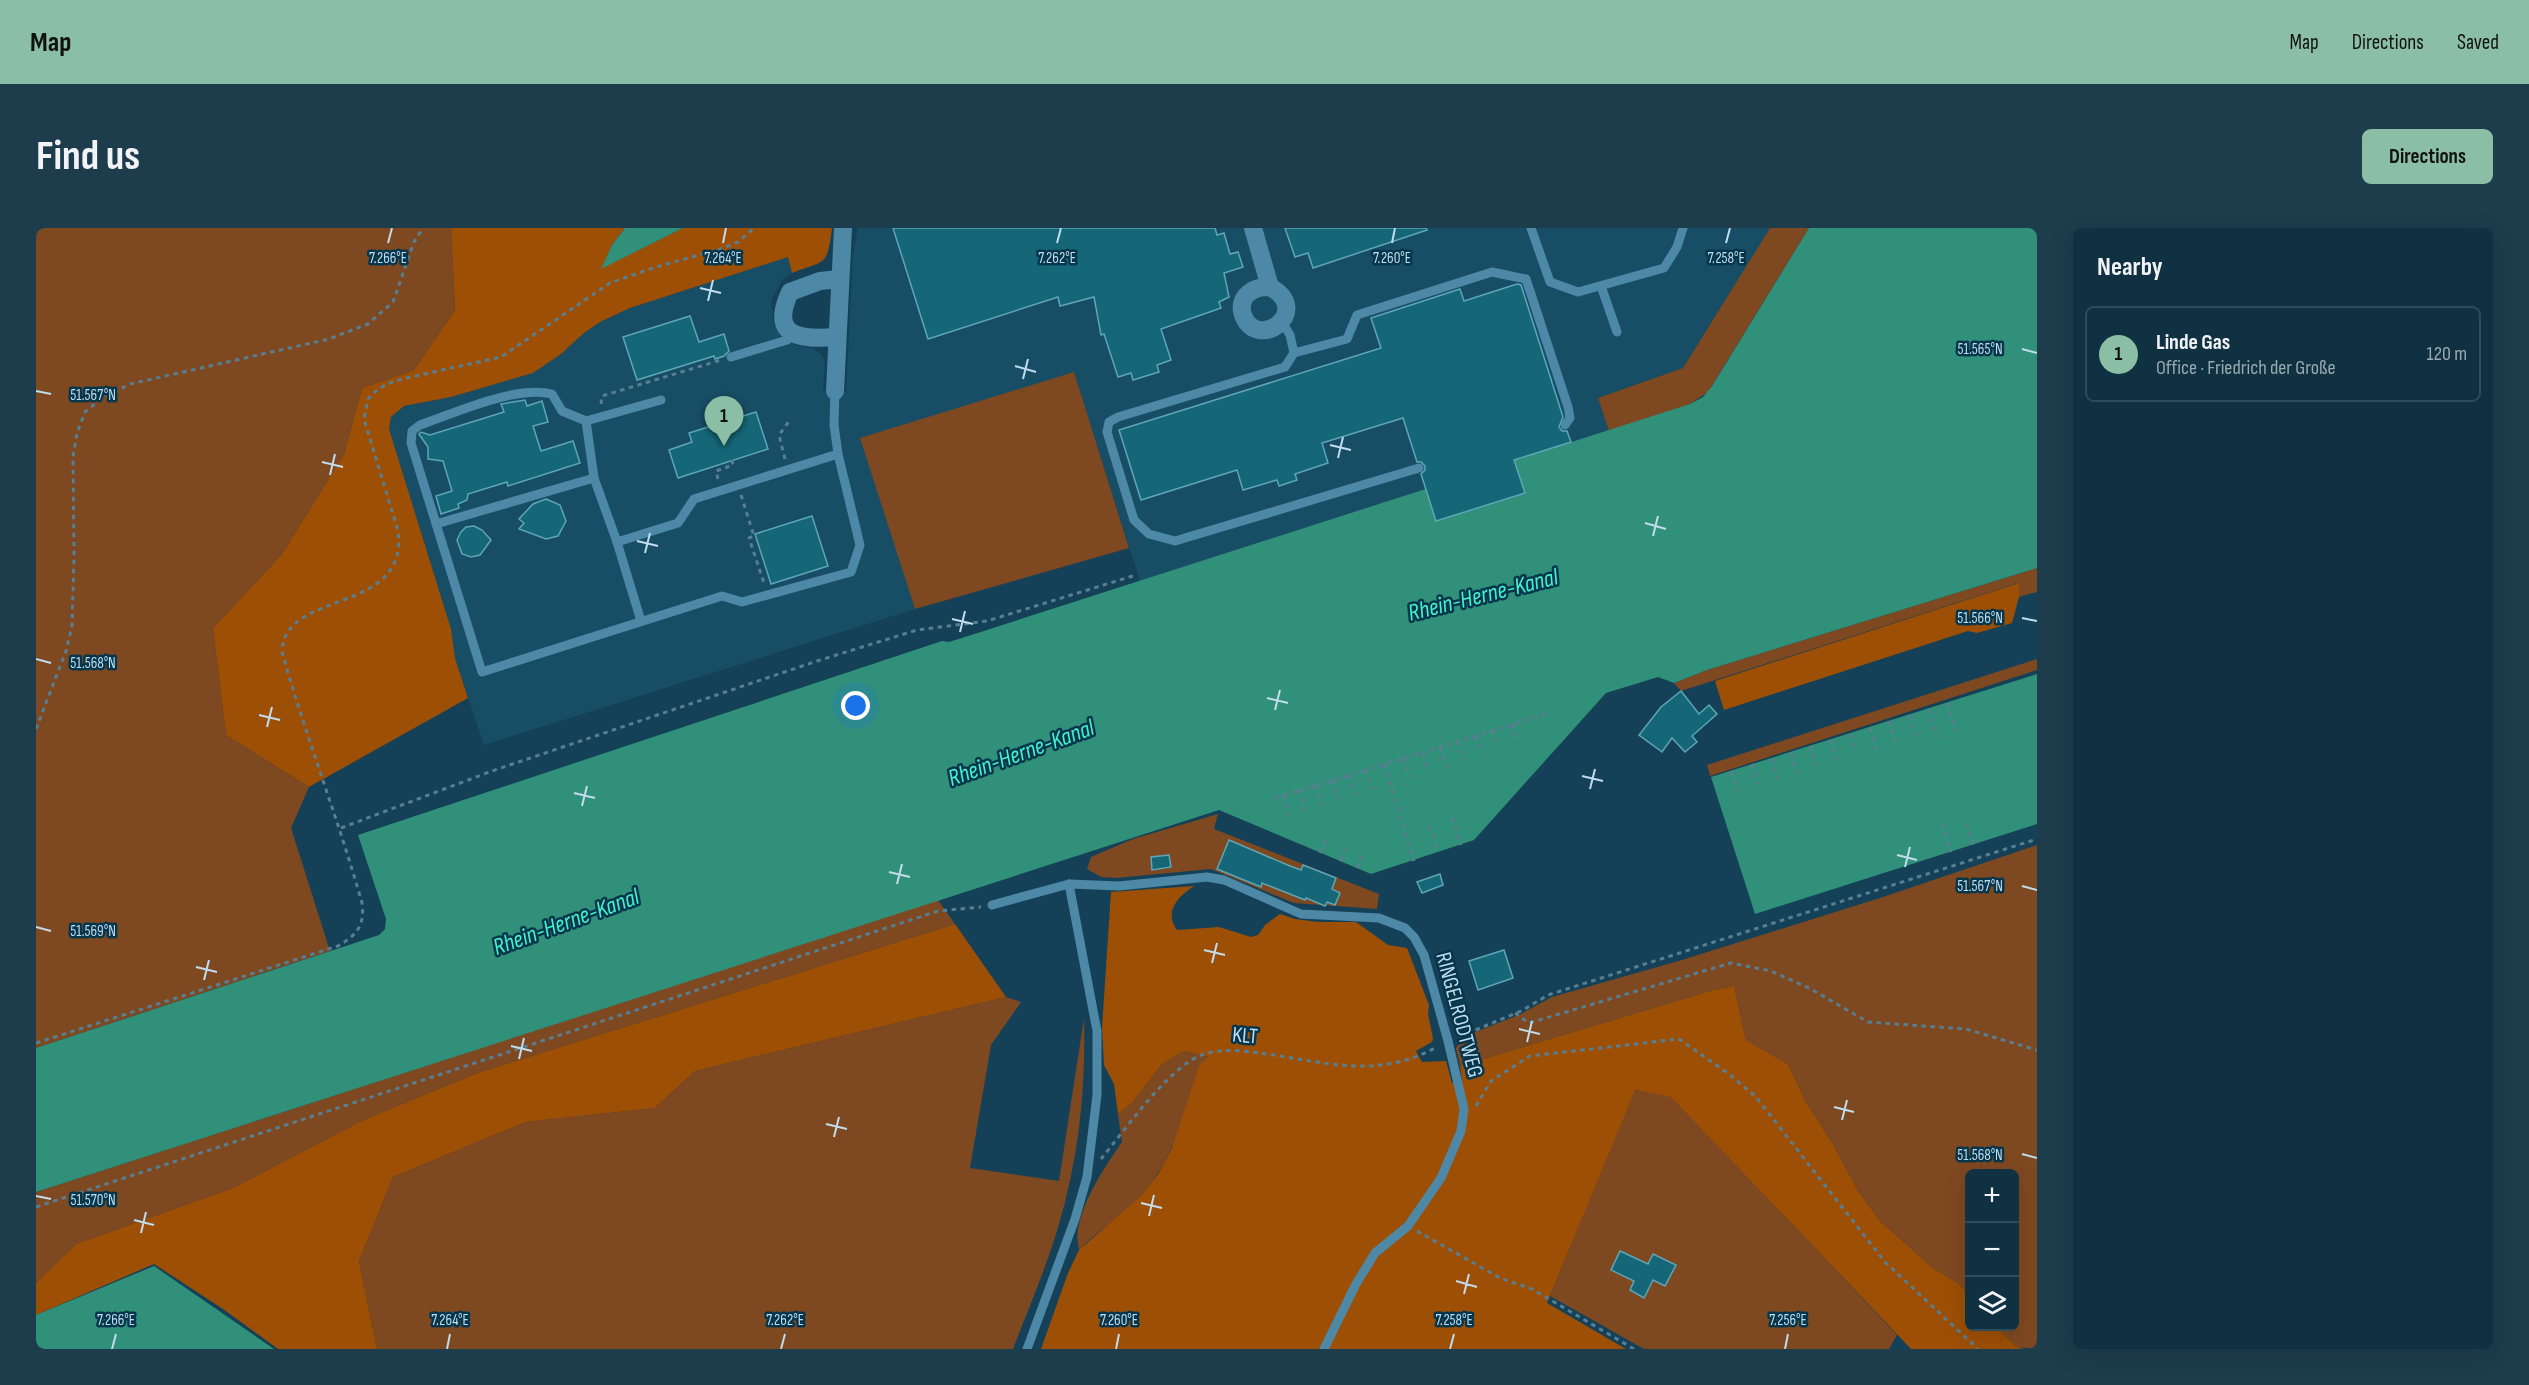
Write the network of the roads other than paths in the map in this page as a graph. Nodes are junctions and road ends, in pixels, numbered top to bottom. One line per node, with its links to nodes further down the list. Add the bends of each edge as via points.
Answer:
1 (843, 228): 5 (street)
2 (1253, 228): 7 (street)
3 (1531, 228): 6 (lane, via 1550,282 1578,292)
4 (1683, 228): 6 (lane, via 1664,268)
5 (839, 279): 10 (street, via 790,292 782,320); 11 (street)
6 (1601, 286): 9 (lane)
7 (1270, 287): 8 (street, via 1280,292 1285,301); 8 (street, via 1260,286 1243,300 1245,320 1263,331)
8 (1282, 322): 12 (lane)
9 (1617, 332)
10 (793, 334): 11 (street, via 802,338); 13 (lane, via 787,340)
11 (836, 337): 14 (street)
12 (1294, 353): 17 (lane, via 1347,339 1357,315 1492,272 1526,279 1568,407 1570,418); 19 (lane, via 1285,367 1109,422 1107,432 1134,520 1141,527 1149,534 1175,542)
13 (731, 357)
14 (835, 392): 18 (lane)
15 (661, 400): 16 (lane)
16 (586, 421): 20 (lane); 21 (lane, via 562,411 552,394 540,391 518,393 420,425 412,432 411,443)
17 (1565, 425)
18 (838, 454): 22 (lane, via 694,499 678,524); 23 (lane, via 860,545 851,572 742,602 723,596)
19 (1419, 468)
20 (594, 478): 21 (lane); 22 (lane)
21 (436, 524): 23 (lane, via 482,672)
22 (617, 542): 23 (lane)
23 (641, 621)
24 (1069, 884): 25 (lane, RINGELRODTWEG); 26 (lane, via 1097,1031 1097,1095 1087,1176 1075,1219); 27 (lane, RINGELRODTWEG, via 1119,886 1207,877 1224,880 1301,914 1379,918 1404,928 1424,955 1464,1109 1461,1131 1441,1178 1407,1226 1375,1253)
25 (992, 905)
26 (1026, 1349)
27 (1324, 1349)

